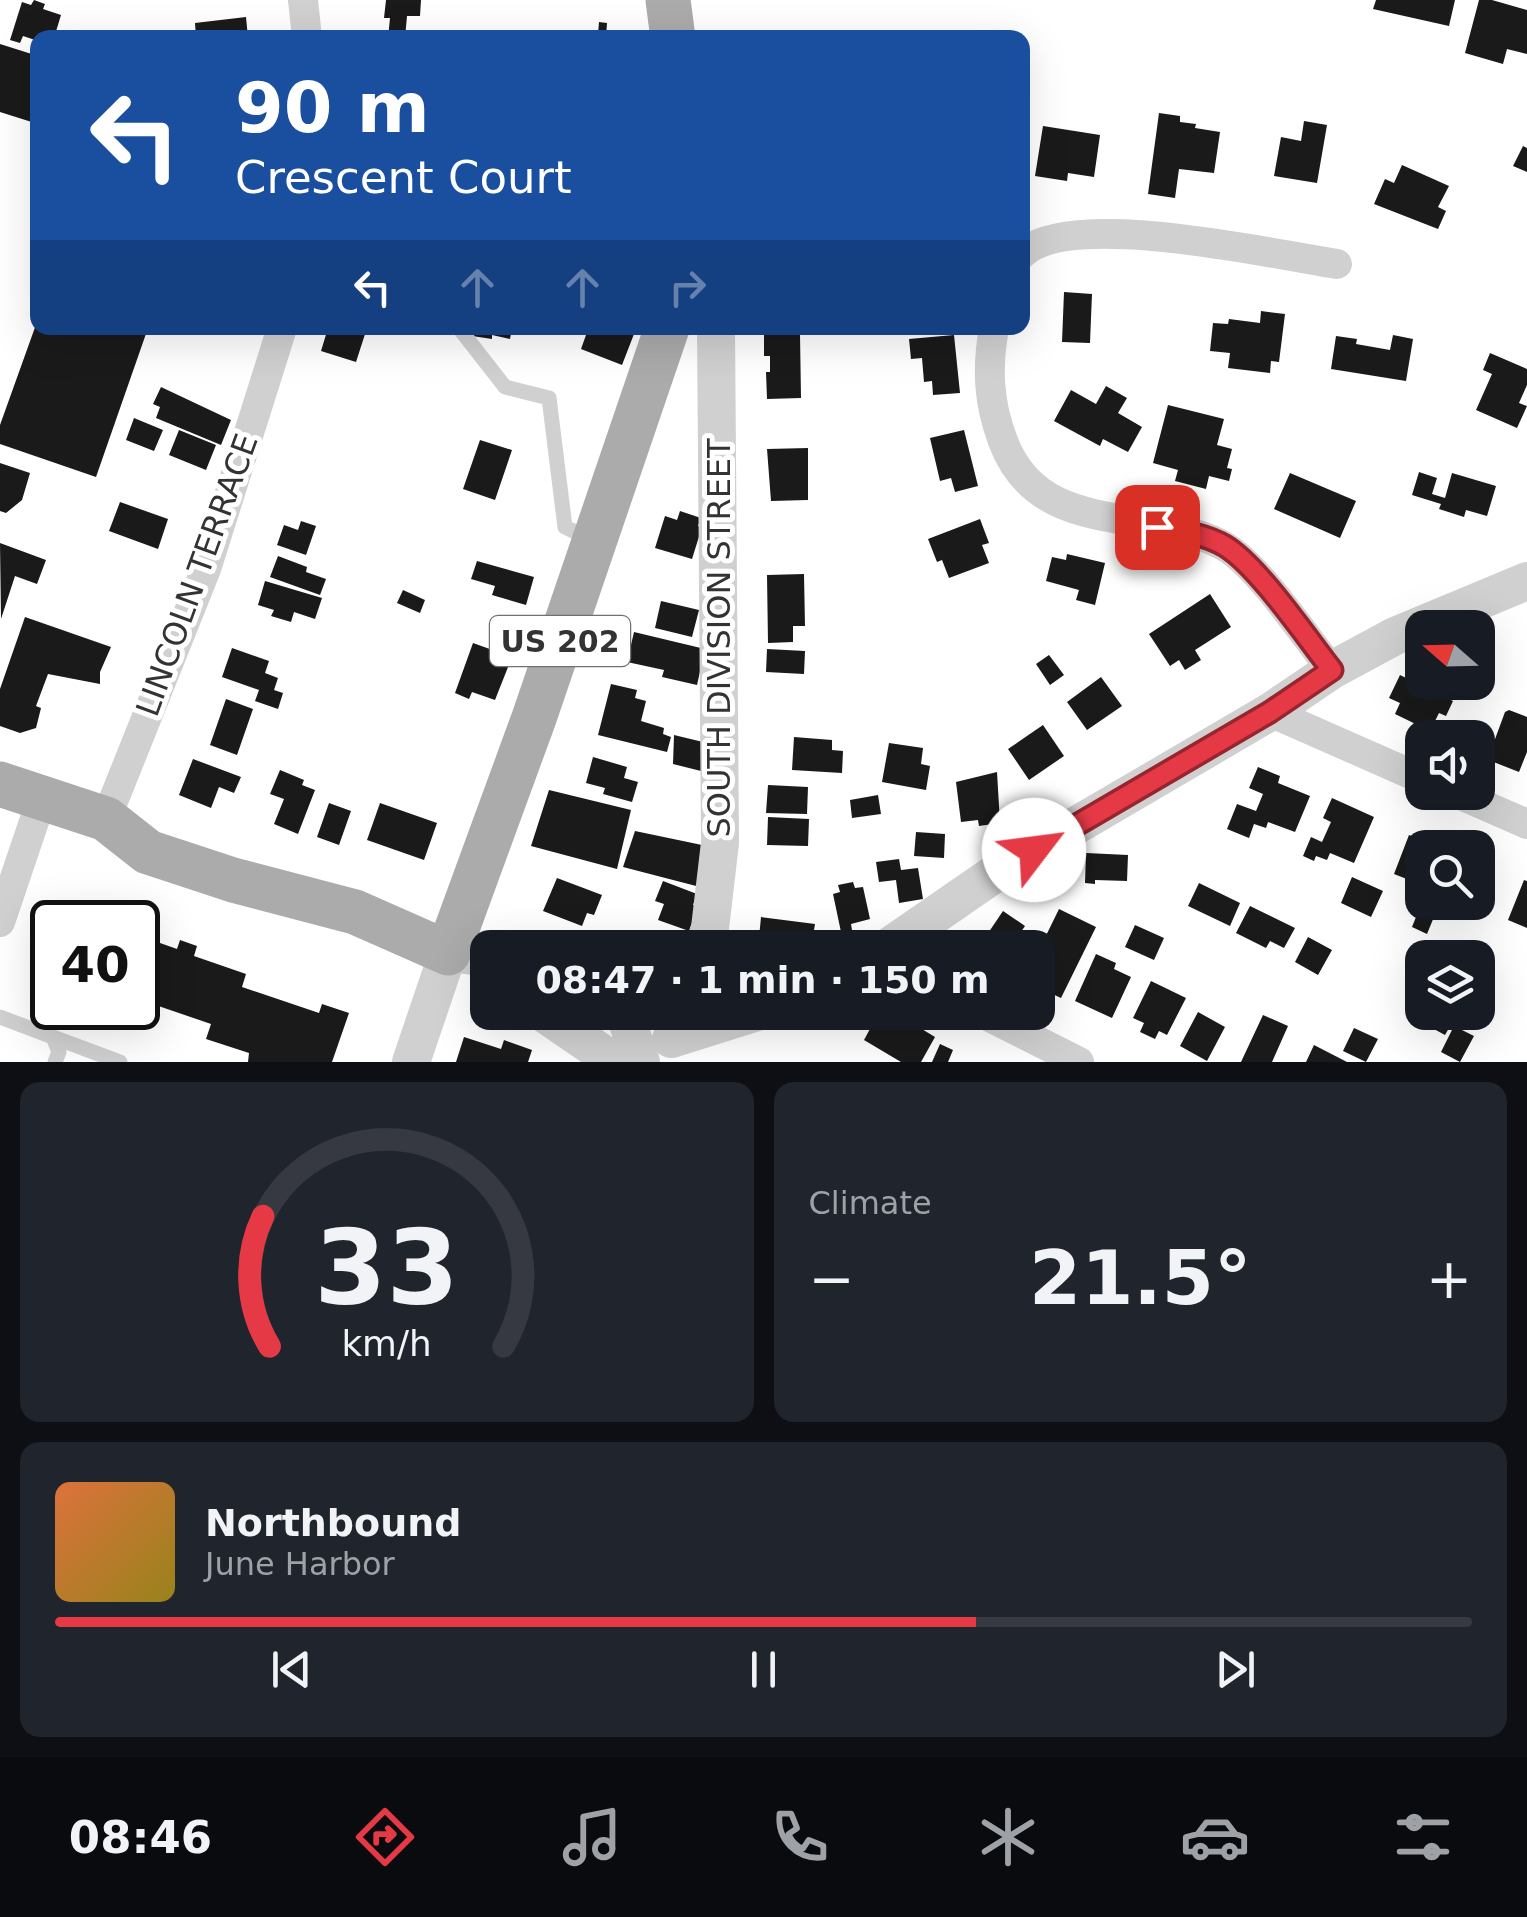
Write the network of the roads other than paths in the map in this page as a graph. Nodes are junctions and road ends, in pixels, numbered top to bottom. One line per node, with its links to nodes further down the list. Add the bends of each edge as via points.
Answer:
1 (303, 0): 3 (street)
2 (668, 0): 4 (main road)
3 (306, 30)
4 (672, 30)
5 (1030, 249): 6 (street, via 1052,237 1092,232)
6 (1337, 264)
7 (280, 335): 20 (street, LINCOLN TERRACE, via 206,569)
8 (464, 335): 12 (lane, via 505,387 549,398 565,527)
9 (665, 335): 12 (main road, US 202)
10 (716, 335): 24 (street, SOUTH DIVISION STREET, via 720,844)
11 (993, 335): 14 (street, via 988,366 996,424 1012,467 1038,493 1077,510 1224,545 1245,561)
12 (596, 542): 23 (main road, US 202)
13 (1525, 578): 14 (street)
14 (1332, 670): 15 (street)
15 (1270, 712): 16 (street); 25 (street, via 1000,870)
16 (1405, 772)
17 (0, 784): 18 (main road)
18 (42, 798): 20 (main road); 22 (street)
19 (1495, 810): 21 (street)
20 (106, 819): 26 (main road, via 148,852)
21 (1527, 824)
22 (0, 922)
23 (487, 930)
24 (709, 930)
25 (913, 930)
26 (470, 951)
27 (470, 970): 37 (street)
28 (0, 1017): 33 (lane)
29 (568, 1030): 38 (street)
30 (630, 1030): 39 (street)
31 (695, 1030): 34 (street)
32 (1016, 1030): 40 (street)
33 (53, 1038): 35 (lane); 36 (lane)
34 (668, 1038)
35 (55, 1062)
36 (120, 1062)
37 (411, 1062)
38 (622, 1062)
39 (641, 1062)
40 (1079, 1062)

